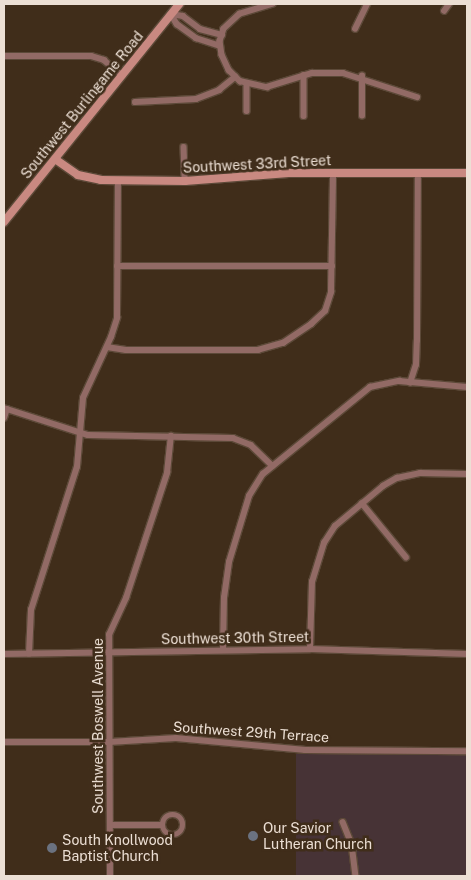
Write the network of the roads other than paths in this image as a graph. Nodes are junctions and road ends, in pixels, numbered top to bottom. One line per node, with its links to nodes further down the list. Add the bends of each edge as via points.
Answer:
1 (179, 4): 8 (street, Southwest Burlingame Road)
2 (247, 4): 6 (street)
3 (273, 4): 6 (street)
4 (367, 4): 9 (street)
5 (449, 4): 7 (street)
6 (250, 11): 10 (street, via 232,20)
7 (444, 11)
8 (171, 14): 10 (street, via 183,16 200,29); 11 (street, via 177,24 196,38); 13 (street, Southwest Burlingame Road)
9 (355, 29)
10 (222, 35): 11 (street)
11 (220, 46): 16 (street, via 225,63)
12 (4, 56): 13 (street, via 91,56 104,60)
13 (122, 75): 24 (street, Southwest Burlingame Road)
14 (304, 75): 15 (street, via 328,72); 17 (street, via 268,87); 21 (street)
15 (362, 76): 18 (street, via 401,94); 22 (street)
16 (235, 77): 17 (street); 19 (street, via 219,90 196,99)
17 (247, 84): 20 (street)
18 (417, 97)
19 (135, 102)
20 (247, 111)
21 (304, 116)
22 (362, 116)
23 (184, 147): 29 (street)
24 (55, 159): 28 (street, Southwest 33rd Street, via 84,177); 30 (street, Southwest Burlingame Road)
25 (332, 173): 27 (street, Southwest 33rd Street); 29 (street, Southwest 33rd Street, via 254,174); 32 (street)
26 (467, 173): 27 (street, Southwest 33rd Street)
27 (418, 174): 34 (street, via 417,341 416,365)
28 (118, 181): 29 (street, Southwest 33rd Street); 31 (street)
29 (186, 181)
30 (4, 222)
31 (118, 266): 32 (street); 33 (street, via 116,318)
32 (332, 266): 33 (street, via 332,292 325,311 277,346 258,350 126,350)
33 (107, 347): 38 (street, via 83,398)
34 (410, 383): 35 (street); 40 (street, via 387,382 362,392)
35 (467, 387)
36 (5, 408): 37 (street); 38 (street)
37 (4, 418)
38 (80, 434): 39 (street); 47 (street, via 72,486 31,610)
39 (171, 436): 40 (street, via 233,438 252,445); 48 (street, Southwest Boswell Avenue, via 167,474 126,598 110,630)
40 (273, 466): 45 (street, via 253,486 231,554 224,598)
41 (467, 474): 42 (street, via 408,475 388,483)
42 (362, 503): 43 (street); 44 (street, via 335,526 322,550 310,598)
43 (406, 558)
44 (310, 648): 45 (street, Southwest 30th Street); 49 (street, Southwest 30th Street)
45 (223, 649): 48 (street, Southwest 30th Street)
46 (4, 654): 47 (street, Southwest 30th Street)
47 (29, 654): 48 (street, Southwest 30th Street)
48 (109, 654): 51 (street, Southwest Boswell Avenue)
49 (467, 654)
50 (4, 742): 51 (street, Southwest 29th Terrace)
51 (109, 742): 52 (street, Southwest 29th Terrace, via 176,738 299,750); 54 (street, Southwest Boswell Avenue)
52 (467, 751)
53 (343, 822): 57 (street, via 352,844)
54 (110, 825): 55 (street); 56 (street, Southwest Boswell Avenue)
55 (162, 825)
56 (110, 876)
57 (356, 876)

